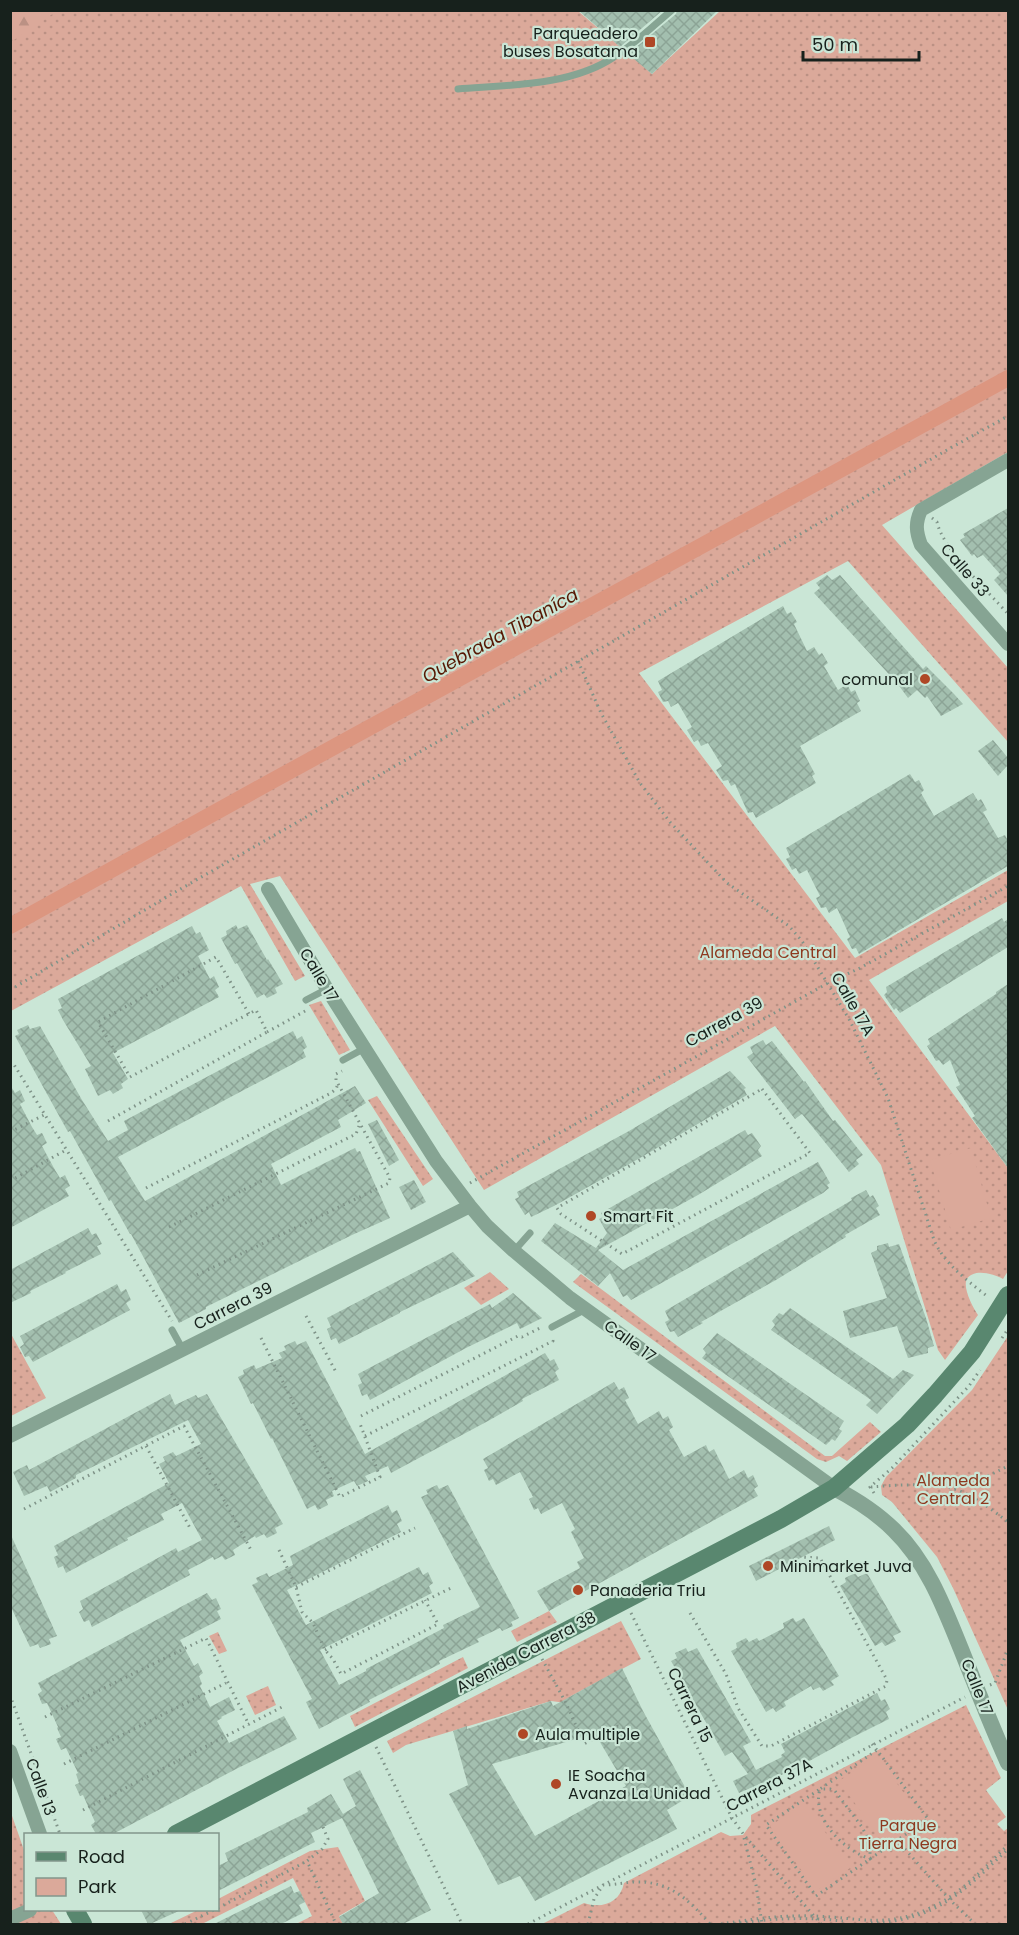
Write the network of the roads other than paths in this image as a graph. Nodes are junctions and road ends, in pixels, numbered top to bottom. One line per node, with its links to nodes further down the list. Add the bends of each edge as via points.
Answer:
1 (672, 10): 2 (lane, via 614,58 577,74 532,83)
2 (458, 89)
3 (1008, 460): 4 (street, Calle 33, via 921,510 916,532 921,545)
4 (1008, 644)
5 (268, 889): 6 (street, Calle 17)
6 (327, 989): 7 (lane); 8 (street, Calle 17)
7 (306, 1000)
8 (367, 1052): 9 (lane); 10 (street, Calle 17, via 436,1161)
9 (343, 1060)
10 (470, 1206): 12 (street, Calle 17); 17 (street, Carrera 39)
11 (530, 1233): 12 (lane)
12 (514, 1251): 14 (street, Calle 17)
13 (1005, 1301): 19 (main road, Avenida Carrera 38, via 972,1352)
14 (586, 1309): 16 (lane); 19 (street, Calle 17)
15 (174, 1328): 17 (lane)
16 (550, 1328)
17 (183, 1350): 18 (street, Carrera 39)
18 (10, 1436)
19 (842, 1492): 21 (street, Calle 17, via 894,1530 928,1574 984,1688); 23 (main road, Avenida Carrera 38, via 781,1519)
20 (10, 1751): 22 (street, Calle 13)
21 (1008, 1763)
22 (40, 1833)
23 (178, 1833)
24 (28, 1911): 25 (street)
25 (10, 1919)

